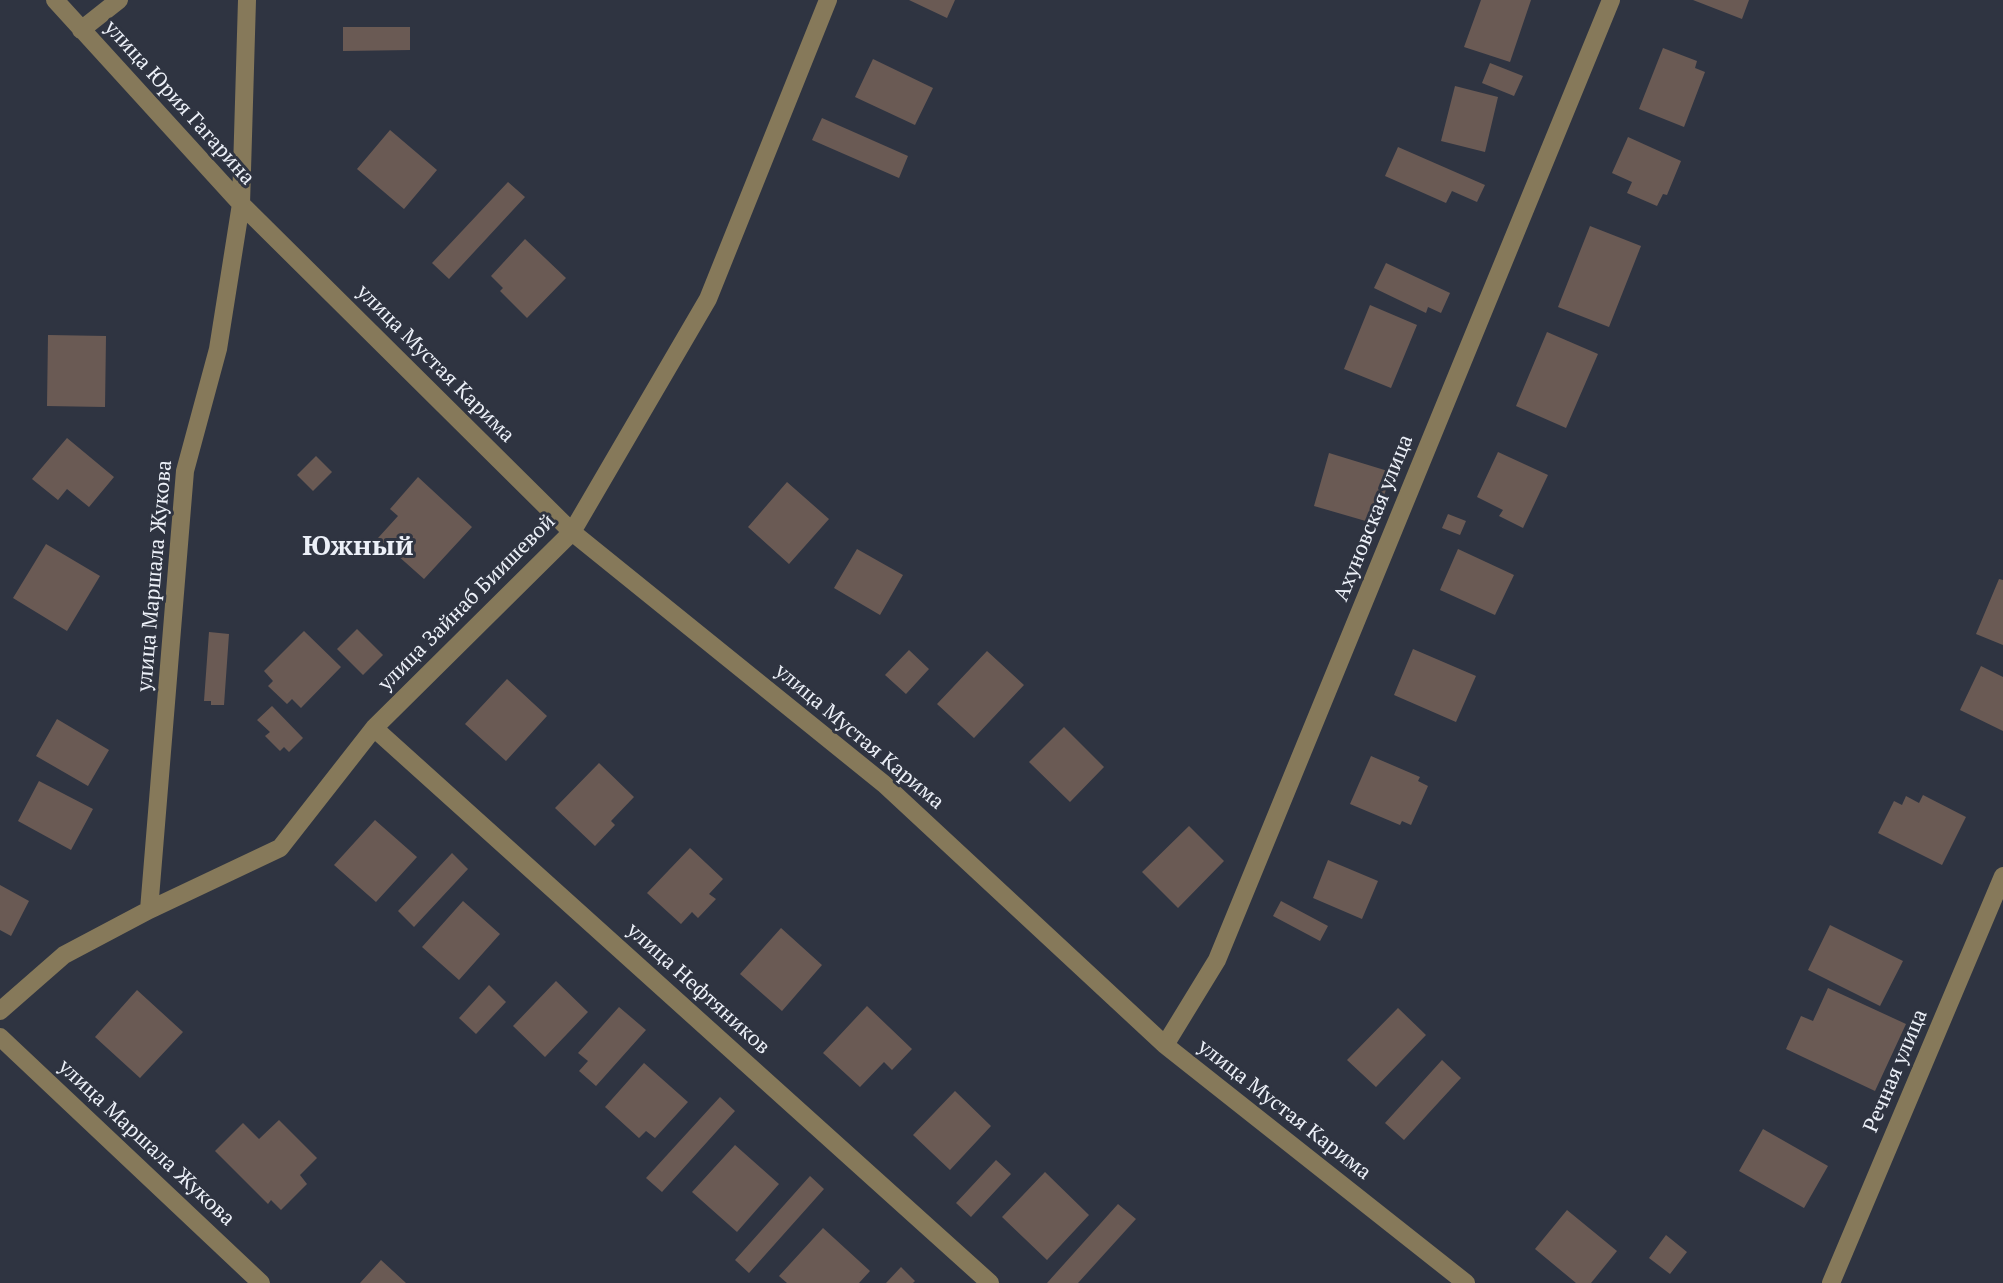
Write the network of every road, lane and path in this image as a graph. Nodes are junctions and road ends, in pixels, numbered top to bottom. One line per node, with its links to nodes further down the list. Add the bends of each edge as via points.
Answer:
1 (55, 0): 6 (street, улица Юрия Гагарина)
2 (119, 0): 6 (street)
3 (247, 0): 7 (street, улица Маршала Жукова)
4 (828, 0): 8 (street, улица Зайнаб Биишевой, via 708,299)
5 (1611, 0): 14 (street, Ахуновская улица, via 1217,960)
6 (82, 30): 7 (street, улица Юрия Гагарина)
7 (241, 205): 8 (street, улица Мустая Карима); 11 (street, улица Маршала Жукова, via 218,349 185,471)
8 (572, 532): 9 (street, улица Зайнаб Биишевой); 14 (street, улица Мустая Карима, via 884,784)
9 (374, 728): 11 (street, улица Зайнаб Биишевой, via 280,848); 16 (street, улица Нефтяников)
10 (2003, 876): 18 (street, Речная улица)
11 (149, 910): 12 (street, улица Зайнаб Биишевой, via 65,955)
12 (0, 1011)
13 (0, 1037): 15 (street, улица Маршала Жукова)
14 (1165, 1045): 17 (street, улица Мустая Карима)
15 (261, 1283)
16 (990, 1283)
17 (1466, 1283)
18 (1831, 1283)

